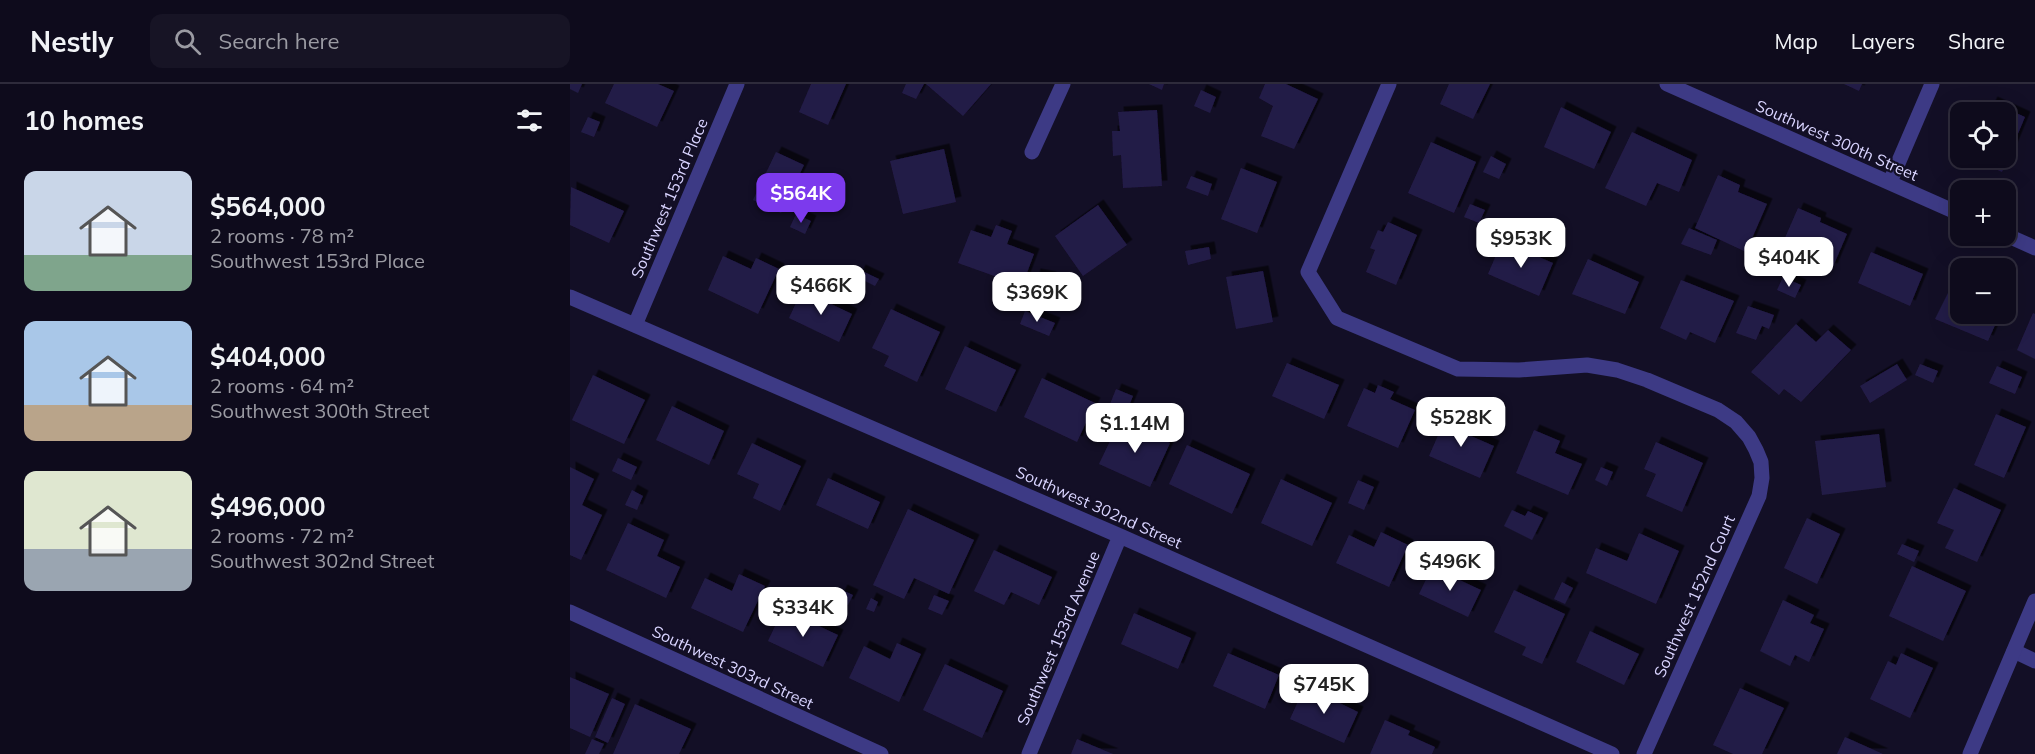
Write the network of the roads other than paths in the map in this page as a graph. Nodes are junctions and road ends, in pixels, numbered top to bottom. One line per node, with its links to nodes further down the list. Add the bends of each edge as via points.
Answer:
1 (737, 84): 12 (street, Southwest 153rd Place)
2 (1063, 84): 6 (street)
3 (1389, 84): 21 (street, Southwest 152nd Court, via 1308,272 1337,318 1458,369 1587,365 1647,380 1718,410 1736,422 1749,437 1761,462 1759,496)
4 (1667, 84): 7 (street, Southwest 300th Street)
5 (1932, 84): 7 (street)
6 (1032, 152)
7 (1890, 182): 8 (street, Southwest 300th Street)
8 (1950, 209)
9 (2016, 239): 10 (street)
10 (2035, 248)
11 (570, 297): 12 (street, Southwest 302nd Street)
12 (635, 325): 13 (street, Southwest 302nd Street)
13 (1120, 536): 19 (street, Southwest 153rd Avenue); 20 (street, Southwest 302nd Street)
14 (2035, 601): 16 (street)
15 (570, 612): 18 (street, Southwest 303rd Street)
16 (2014, 651): 17 (street); 22 (street)
17 (2035, 661)
18 (880, 754)
19 (1029, 754)
20 (1612, 754)
21 (1644, 754)
22 (1970, 754)

